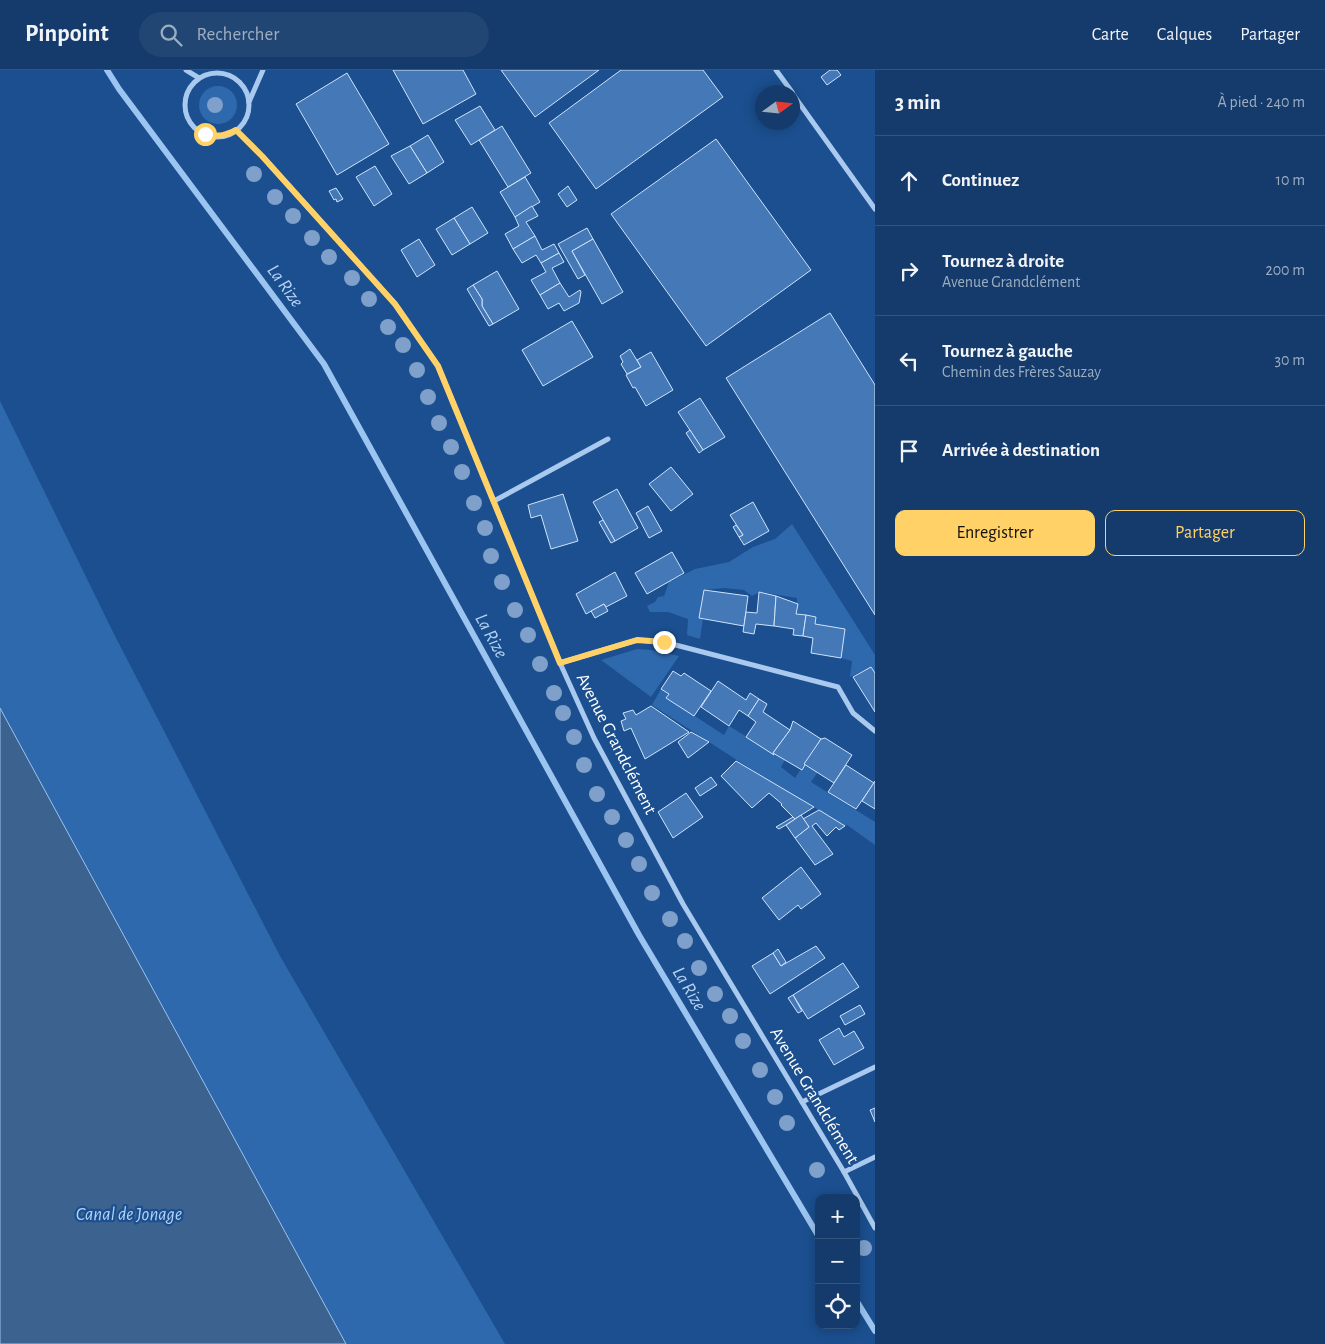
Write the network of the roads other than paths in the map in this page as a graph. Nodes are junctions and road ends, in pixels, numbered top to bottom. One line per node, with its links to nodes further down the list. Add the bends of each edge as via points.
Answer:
1 (186, 70): 4 (street)
2 (263, 70): 6 (street)
3 (776, 70): 5 (street)
4 (199, 78): 6 (street, via 210,73 232,76 243,88); 8 (street, via 190,87 186,98 189,120 205,134 215,137)
5 (786, 85)
6 (249, 103): 8 (street, via 248,113)
7 (800, 104): 9 (street)
8 (236, 130): 11 (street, Avenue Grandclément, via 409,322 438,366)
9 (875, 209)
10 (608, 439): 11 (street)
11 (494, 501): 12 (street, Avenue Grandclément)
12 (560, 663): 13 (street, via 637,640 664,642 838,687 853,713); 15 (street, Avenue Grandclément, via 594,738 683,904)
13 (875, 731)
14 (875, 1067): 15 (street)
15 (802, 1102): 17 (street, Avenue Grandclément)
16 (875, 1157): 17 (street)
17 (844, 1172): 18 (street, Avenue Grandclément)
18 (875, 1228)

